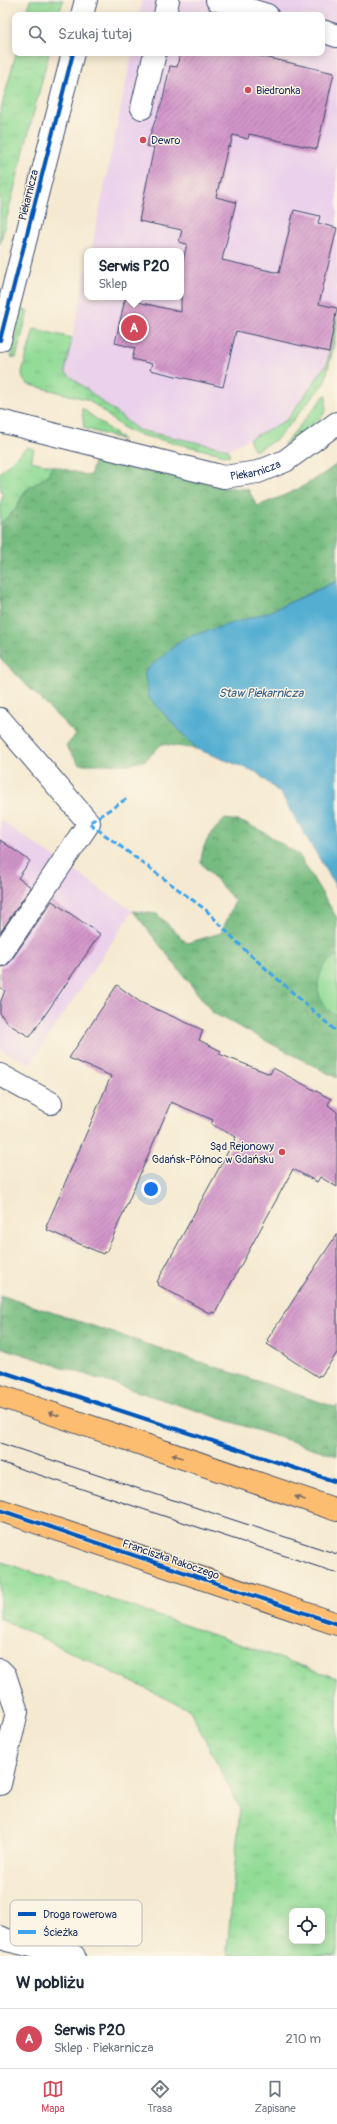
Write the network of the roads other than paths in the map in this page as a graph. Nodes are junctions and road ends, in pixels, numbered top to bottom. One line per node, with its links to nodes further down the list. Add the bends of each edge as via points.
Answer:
1 (86, 0): 4 (street)
2 (168, 0): 5 (street)
3 (217, 0): 6 (street)
4 (83, 12)
5 (166, 12)
6 (257, 12)
7 (325, 32): 8 (street)
8 (337, 36)
9 (72, 56): 12 (street, Piekarnicza)
10 (154, 56): 11 (street)
11 (142, 108)
12 (0, 340)
13 (0, 421): 14 (street, Piekarnicza, via 224,477 258,472 285,461)
14 (337, 423)
15 (0, 719): 16 (street, via 89,822)
16 (0, 955)
17 (0, 1075): 18 (street)
18 (51, 1103)
19 (0, 1396): 21 (main road, one-way to 19)
20 (0, 1510): 22 (main road, Franciszka Rakoczego)
21 (337, 1510)
22 (337, 1624)
23 (0, 1670): 24 (street, via 5,1675 17,1712)
24 (0, 1784)
25 (0, 1937): 26 (street)
26 (10, 1941)
27 (32, 1946): 28 (street)
28 (74, 1956)

